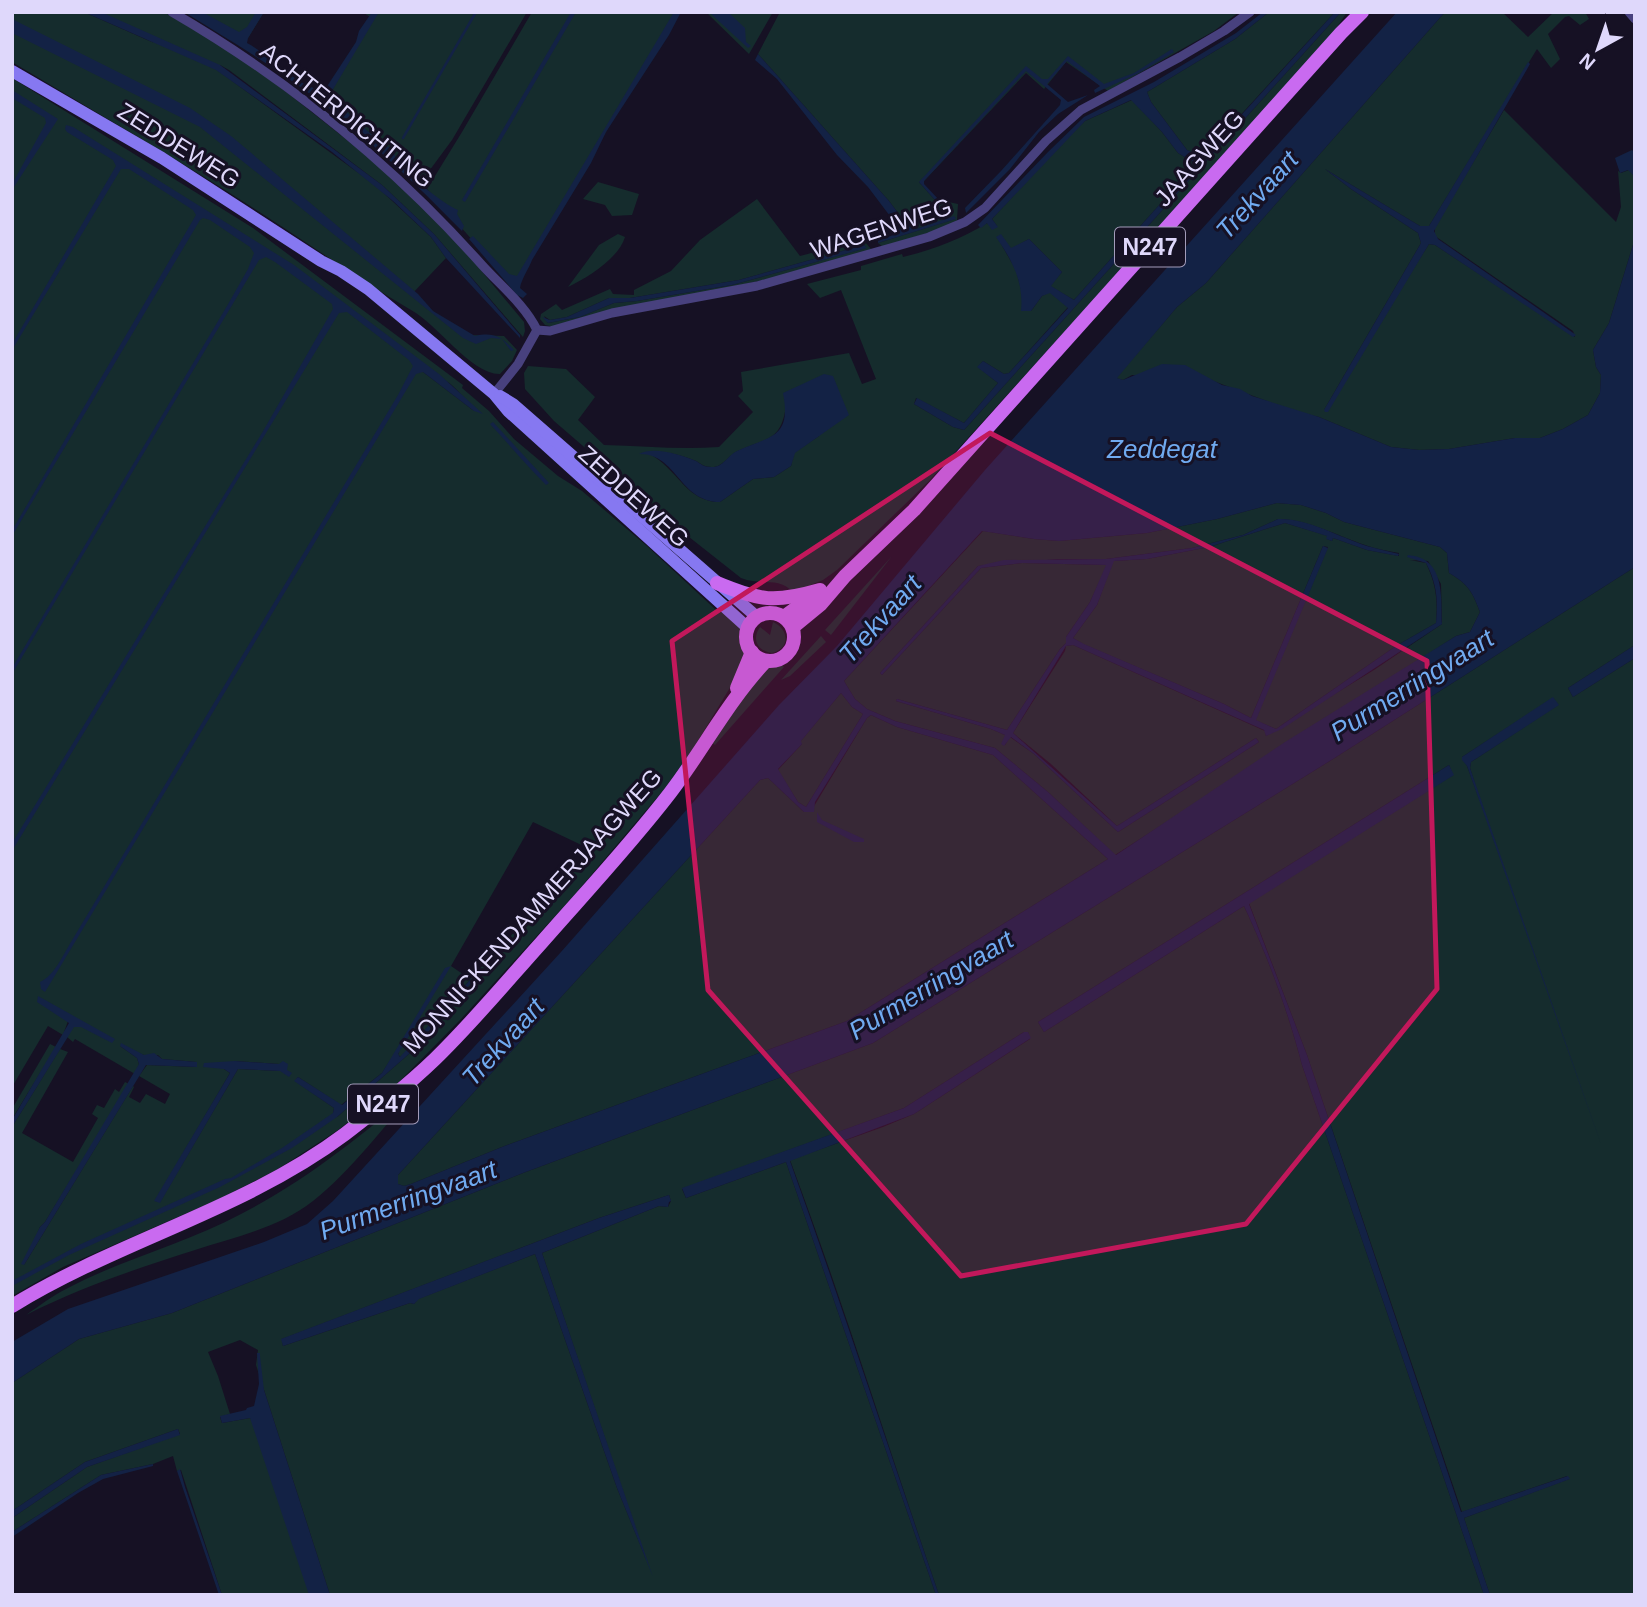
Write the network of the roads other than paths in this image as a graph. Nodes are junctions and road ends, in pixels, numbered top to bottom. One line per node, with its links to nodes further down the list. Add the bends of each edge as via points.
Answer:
1 (172, 12): 9 (street, ACHTERDICHTING, via 252,61 373,155 462,242)
2 (1250, 12): 9 (street, WAGENWEG, via 1180,57 1081,110 985,208 954,228 757,286 612,313 550,331)
3 (1356, 12): 7 (main road, JAAGWEG / N247)
4 (1363, 12): 7 (main road, JAAGWEG / N247)
5 (1629, 12): 6 (street)
6 (1635, 19)
7 (1341, 33): 11 (main road, JAAGWEG / N247, via 915,510)
8 (12, 71): 10 (main road, ZEDDEWEG, via 162,158 321,261)
9 (537, 330): 10 (street)
10 (494, 394): 12 (main road, ZEDDEWEG, via 513,404); 14 (main road, ZEDDEWEG)
11 (845, 576): 13 (main road, N247); 15 (main road, N247, via 821,604)
12 (718, 583): 13 (main road, via 765,599); 14 (main road, ZEDDEWEG)
13 (820, 590): 15 (main road, N247)
14 (752, 622): 15 (main road, via 774,613); 16 (main road, via 747,644)
15 (788, 622): 17 (main road, N247, via 794,641 790,651 781,659)
16 (752, 652): 17 (main road); 18 (main road, MONNICKENDAMMERJAAGWEG / N247)
17 (765, 661): 18 (main road, MONNICKENDAMMERJAAGWEG / N247)
18 (731, 702): 19 (main road, MONNICKENDAMMERJAAGWEG / N247, via 648,821 464,1028 405,1086 280,1178 86,1265)
19 (12, 1306)

